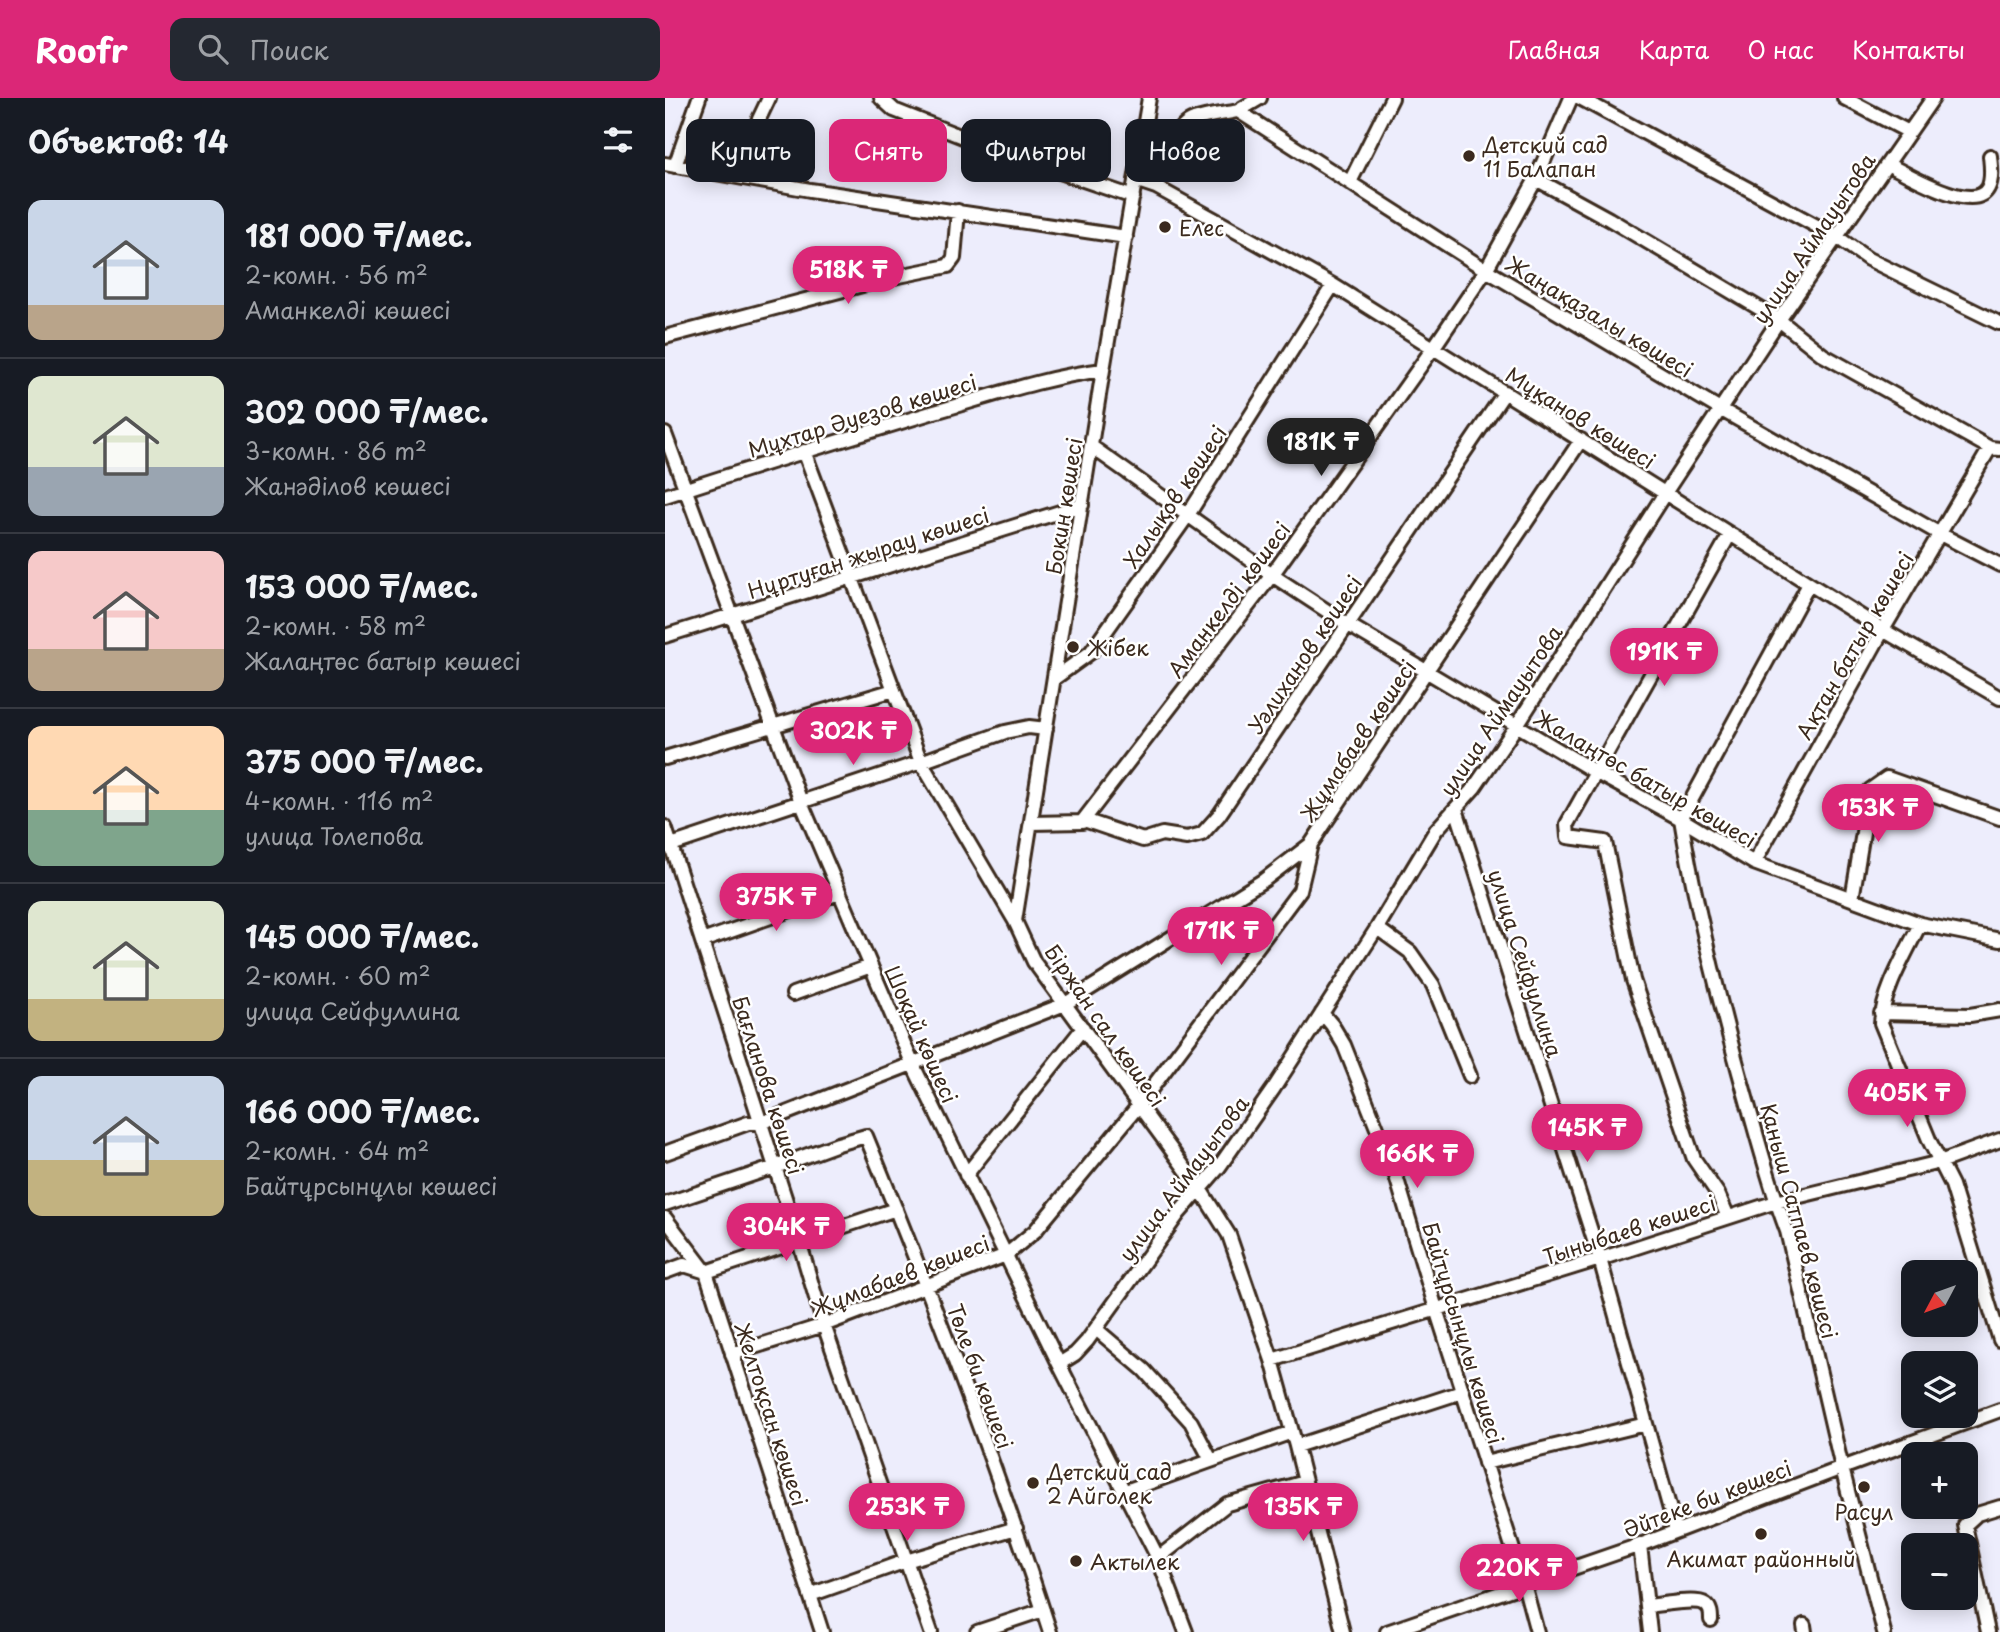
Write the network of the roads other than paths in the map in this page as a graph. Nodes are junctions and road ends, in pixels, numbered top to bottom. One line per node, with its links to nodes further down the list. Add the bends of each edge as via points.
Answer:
1 (699, 98): 17 (street)
2 (769, 98): 12 (street)
3 (881, 98): 24 (street, via 906,115)
4 (1149, 98): 13 (street, Бокин көшесі)
5 (1260, 98): 11 (street)
6 (1392, 98): 22 (street)
7 (1571, 98): 18 (street, Аманкелді көшесі)
8 (1580, 98): 27 (street)
9 (1844, 98): 14 (street)
10 (1933, 98): 14 (street, улица Аймауытова)
11 (1238, 111): 22 (street, Жаңақазалы көшесі); 23 (street, via 1185,124 1165,158)
12 (759, 119)
13 (1145, 119)
14 (1909, 132): 16 (street, улица Аймауытова)
15 (1990, 156): 16 (street, via 1989,187 1982,196 1972,198 1952,195)
16 (1887, 164): 27 (street, улица Аймауытова)
17 (670, 165)
18 (1537, 179): 28 (street, Аманкелді көшесі); 30 (street)
19 (765, 182): 25 (street)
20 (1135, 182): 24 (street, Бокин көшесі)
21 (1141, 182): 23 (street, Мұқанов көшесі)
22 (1350, 182): 28 (street, Жаңақазалы көшесі)
23 (1156, 187): 29 (street, Мұқанов көшесі)
24 (1133, 197): 26 (street, Бокин көшесі)
25 (958, 211): 26 (street); 32 (street, via 954,258 948,267)
26 (1126, 237): 34 (street, Бокин көшесі)
27 (1837, 237): 30 (street, улица Аймауытова); 31 (street, via 1868,259)
28 (1486, 270): 33 (street, Аманкелді көшесі); 36 (street, Жаңақазалы көшесі)
29 (1333, 285): 33 (street, Мұқанов көшесі); 46 (street, Халықов көшесі)
30 (1779, 320): 36 (street, улица Аймауытова); 40 (street, via 1823,355)
31 (1999, 323)
32 (665, 337)
33 (1434, 347): 35 (street, Мұқанов көшесі); 50 (street, Аманкелді көшесі)
34 (1103, 370): 39 (street, Бокин көшесі); 41 (street, Мұхтар Әуезов көшесі, via 1071,374)
35 (1505, 392): 38 (street, Мұқанов көшесі); 54 (street, Уәлиханов көшесі)
36 (1720, 409): 43 (street, улица Аймауытова); 48 (street, Жаңақазалы көшесі)
37 (665, 434): 42 (street, Шоқай көшесі)
38 (1581, 440): 43 (street, Мұқанов көшесі); 57 (street, Жұмабаев көшесі)
39 (1092, 447): 45 (street, Бокин көшесі); 46 (street, Жалаңтөс батыр көшесі)
40 (1995, 448): 48 (street, Ақтан батыр көшесі)
41 (804, 451): 42 (street, Мұхтар Әуезов көшесі); 51 (street, Біржан сал көшесі)
42 (684, 489): 44 (street, Мұхтар Әуезов көшесі); 53 (street, Шоқай көшесі)
43 (1665, 493): 47 (street, Мұқанов көшесі); 62 (street, улица Аймауытова)
44 (665, 496)
45 (1083, 505): 51 (street, Нұртуған жырау көшесі); 58 (street, Бокин көшесі)
46 (1188, 515): 50 (street, Жалаңтөс батыр көшесі); 58 (street, Халықов көшесі, via 1091,652)
47 (1730, 534): 52 (street, Мұқанов көшесі); 66 (street)
48 (1940, 534): 49 (street, Жаңақазалы көшесі); 55 (street, Ақтан батыр көшесі)
49 (2000, 565)
50 (1272, 575): 54 (street, Жалаңтөс батыр көшесі); 71 (street, Аманкелді көшесі)
51 (852, 577): 53 (street, Нұртуған жырау көшесі); 59 (street, Біржан сал көшесі)
52 (1809, 584): 55 (street, Мұқанов көшесі); 70 (street)
53 (731, 616): 56 (street, Нұртуған жырау көшесі); 61 (street, Шоқай көшесі)
54 (1347, 624): 57 (street, Жалаңтөс батыр көшесі); 71 (street, Уәлиханов көшесі, via 1202,834 1187,838 1162,834 1143,840)
55 (1883, 630): 60 (street, Мұқанов көшесі); 76 (street, Ақтан батыр көшесі)
56 (665, 636)
57 (1427, 672): 62 (street, Жалаңтөс батыр көшесі); 74 (street, Жұмабаев көшесі)
58 (1055, 678): 63 (street, Бокин көшесі)
59 (894, 690): 61 (street); 65 (street, Біржан сал көшесі)
60 (2000, 698)
61 (772, 725): 64 (street); 67 (street, Шоқай көшесі)
62 (1517, 725): 66 (street, Жалаңтөс батыр көшесі); 68 (street, улица Аймауытова)
63 (1046, 729): 65 (street, via 1005,732); 72 (street, Бокин көшесі)
64 (665, 758)
65 (921, 762): 67 (street); 79 (street, Біржан сал көшесі)
66 (1597, 773): 70 (street, Жалаңтөс батыр көшесі); 104 (street, via 1567,824 1568,837 1605,842 1633,980 1694,1159)
67 (800, 802): 75 (street); 77 (street, Шоқай көшесі)
68 (1456, 809): 81 (street, улица Аймауытова, via 1436,830); 108 (street, улица Сейфуллина)
69 (2000, 818): 78 (street, via 1887,778 1870,790)
70 (1681, 819): 76 (street, Жалаңтөс батыр көшесі); 101 (street, Қаныш Сатпаев көшесі, via 1731,1044)
71 (1084, 820): 72 (street)
72 (1031, 822): 79 (street, Бокин көшесі)
73 (665, 827): 75 (street, Бағланова көшесі)
74 (1311, 844): 86 (street, via 1264,880); 93 (street, Жұмабаев көшесі, via 1300,890)
75 (668, 846): 83 (street, Бағланова көшесі)
76 (1754, 863): 78 (street, Жалаңтөс батыр көшесі)
77 (839, 893): 83 (street); 84 (street, Шоқай көшесі)
78 (1852, 900): 80 (street, Жалаңтөс батыр көшесі)
79 (1015, 921): 86 (street, Біржан сал көшесі, via 1034,962)
80 (1920, 924): 82 (street, Жалаңтөс батыр көшесі); 89 (street)
81 (1377, 928): 88 (street, улица Аймауытова); 92 (street, via 1410,952 1433,985)
82 (2000, 940)
83 (702, 942): 94 (street, Бағланова көшесі)
84 (870, 966): 85 (street); 91 (street, Шоқай көшесі)
85 (793, 994)
86 (1065, 1004): 90 (street, Біржан сал көшесі); 91 (street)
87 (2000, 1010): 89 (street, via 1970,1015)
88 (1322, 1013): 100 (street, улица Аймауытова); 112 (street, Байтұрсынұлы көшесі, via 1344,1045 1396,1176)
89 (1881, 1013): 97 (street, via 1881,1023)
90 (1083, 1028): 93 (street, Біржан сал көшесі); 99 (street)
91 (913, 1065): 94 (street); 99 (street, Шоқай көшесі)
92 (1470, 1076)
93 (1139, 1105): 100 (street, Біржан сал көшесі); 107 (street, Жұмабаев көшесі, via 1035,1231)
94 (761, 1123): 96 (street, via 748,1123); 98 (street, Бағланова көшесі)
95 (2000, 1140): 97 (street, Тыныбаев көшесі)
96 (665, 1153)
97 (1940, 1162): 101 (street, Тыныбаев көшесі); 115 (street, via 1952,1185)
98 (775, 1167): 102 (street); 103 (street, Төле би көшесі, via 866,1136); 106 (street, Бағланова көшесі)
99 (966, 1175): 107 (street, Шоқай көшесі)
100 (1200, 1189): 114 (street, улица Аймауытова); 117 (street, Біржан сал көшесі, via 1229,1235)
101 (1776, 1202): 104 (street, Тыныбаев көшесі); 126 (street, Қаныш Сатпаев көшесі, via 1787,1231)
102 (665, 1203)
103 (896, 1209): 106 (street); 111 (street, Төле би көшесі)
104 (1728, 1217): 108 (street, Тыныбаев көшесі)
105 (665, 1218): 110 (street, Желтоқсан көшесі)
106 (799, 1241): 110 (street); 113 (street, Бағланова көшесі)
107 (1006, 1255): 111 (street, Жұмабаев көшесі); 118 (street, Шоқай көшесі)
108 (1600, 1259): 112 (street, Тыныбаев көшесі); 121 (street, улица Сейфуллина)
109 (665, 1272): 110 (street, via 684,1265)
110 (706, 1272): 116 (street, Желтоқсан көшесі)
111 (927, 1285): 113 (street, Жұмабаев көшесі); 130 (street, Төле би көшесі)
112 (1436, 1309): 117 (street, Тыныбаев көшесі); 119 (street, Байтұрсынұлы көшесі)
113 (824, 1325): 116 (street, Жұмабаев көшесі); 134 (street, Бағланова көшесі)
114 (1096, 1329): 118 (street, улица Аймауытова, via 1075,1354); 124 (street, via 1144,1370 1191,1422)
115 (2000, 1340)
116 (732, 1354): 136 (street, Желтоқсан көшесі)
117 (1272, 1360): 122 (street, Біржан сал көшесі)
118 (1059, 1364): 128 (street, Шоқай көшесі)
119 (1462, 1392): 123 (street); 125 (street, Байтұрсынұлы көшесі)
120 (2000, 1410): 126 (street, Әйтеке би көшесі)
121 (1646, 1424): 125 (street); 131 (street, улица Сейфуллина)
122 (1292, 1432): 123 (street, Біржан сал көшесі); 124 (street)
123 (1296, 1446): 127 (street, Біржан сал көшесі)
124 (1211, 1460): 128 (street)
125 (1485, 1463): 135 (street, Байтұрсынұлы көшесі)
126 (1842, 1468): 131 (street, Әйтеке би көшесі); 149 (street, Қаныш Сатпаев көшесі)
127 (1305, 1482): 133 (street, via 1227,1504); 145 (street, Біржан сал көшесі)
128 (1123, 1492): 133 (street, Шоқай көшесі)
129 (2000, 1507): 150 (street, via 1977,1514 1965,1525)
130 (1016, 1528): 134 (street); 138 (street, Төле би көшесі)
131 (1676, 1531): 132 (street, Әйтеке би көшесі)
132 (1640, 1545): 135 (street, Әйтеке би көшесі); 137 (street)
133 (1158, 1558): 144 (street, Шоқай көшесі)
134 (906, 1561): 136 (street); 141 (street, Бағланова көшесі)
135 (1524, 1584): 146 (street, Әйтеке би көшесі); 147 (street, Байтұрсынұлы көшесі)
136 (810, 1595): 140 (street, Желтоқсан көшесі)
137 (1647, 1606): 139 (street, via 1697,1601 1706,1604); 148 (street)
138 (1043, 1610): 142 (street); 143 (street, Төле би көшесі)
139 (1711, 1620)
140 (822, 1632)
141 (931, 1632)
142 (977, 1632)
143 (1050, 1632)
144 (1186, 1632)
145 (1343, 1632)
146 (1387, 1632)
147 (1537, 1632)
148 (1650, 1632)
149 (1884, 1632)
150 (1988, 1632)

